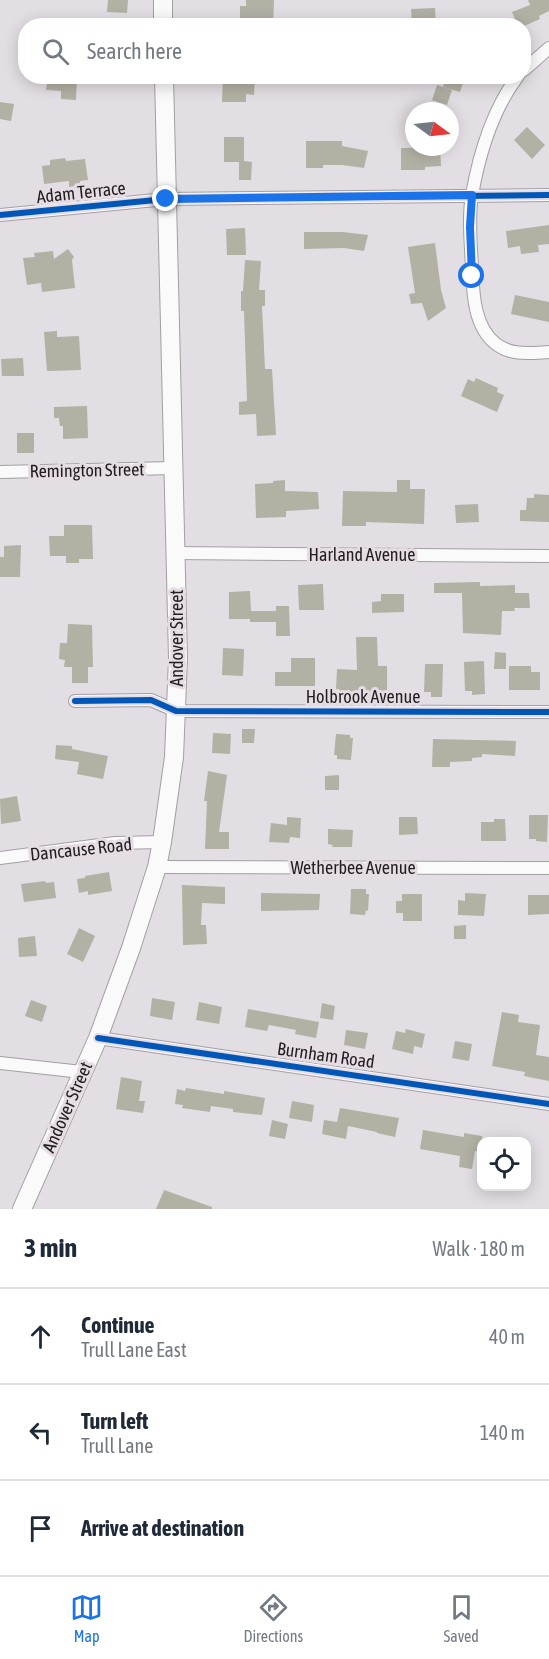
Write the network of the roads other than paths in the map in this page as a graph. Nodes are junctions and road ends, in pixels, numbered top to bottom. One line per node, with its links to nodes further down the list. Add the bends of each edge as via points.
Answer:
1 (163, 0): 2 (main road)
2 (163, 18)
3 (549, 48): 4 (street)
4 (531, 64)
5 (164, 84): 9 (main road, Andover Street)
6 (513, 84): 7 (street, via 491,125)
7 (472, 195): 8 (street, Adam Terrace); 9 (street, Adam Terrace); 11 (street, via 472,276 480,324 496,344 511,352)
8 (549, 195)
9 (166, 199): 10 (street, Adam Terrace); 12 (main road, Andover Street)
10 (0, 215)
11 (549, 352)
12 (173, 468): 13 (street, Remington Street); 14 (main road, Andover Street)
13 (0, 472)
14 (175, 553): 15 (street, Harland Avenue); 17 (main road, Andover Street)
15 (549, 556)
16 (75, 701): 17 (street, via 151,700)
17 (176, 711): 18 (street, Holbrook Avenue); 19 (main road, Andover Street)
18 (549, 712)
19 (162, 842): 20 (street, Dancause Road, via 115,843); 21 (main road, Andover Street)
20 (0, 858)
21 (157, 867): 22 (street, Wetherbee Avenue); 23 (main road, Andover Street)
22 (549, 868)
23 (98, 1038): 25 (main road, Andover Street); 26 (street, Burnham Road)
24 (0, 1063): 25 (street)
25 (82, 1072): 27 (main road, Andover Street)
26 (549, 1104)
27 (22, 1209)

